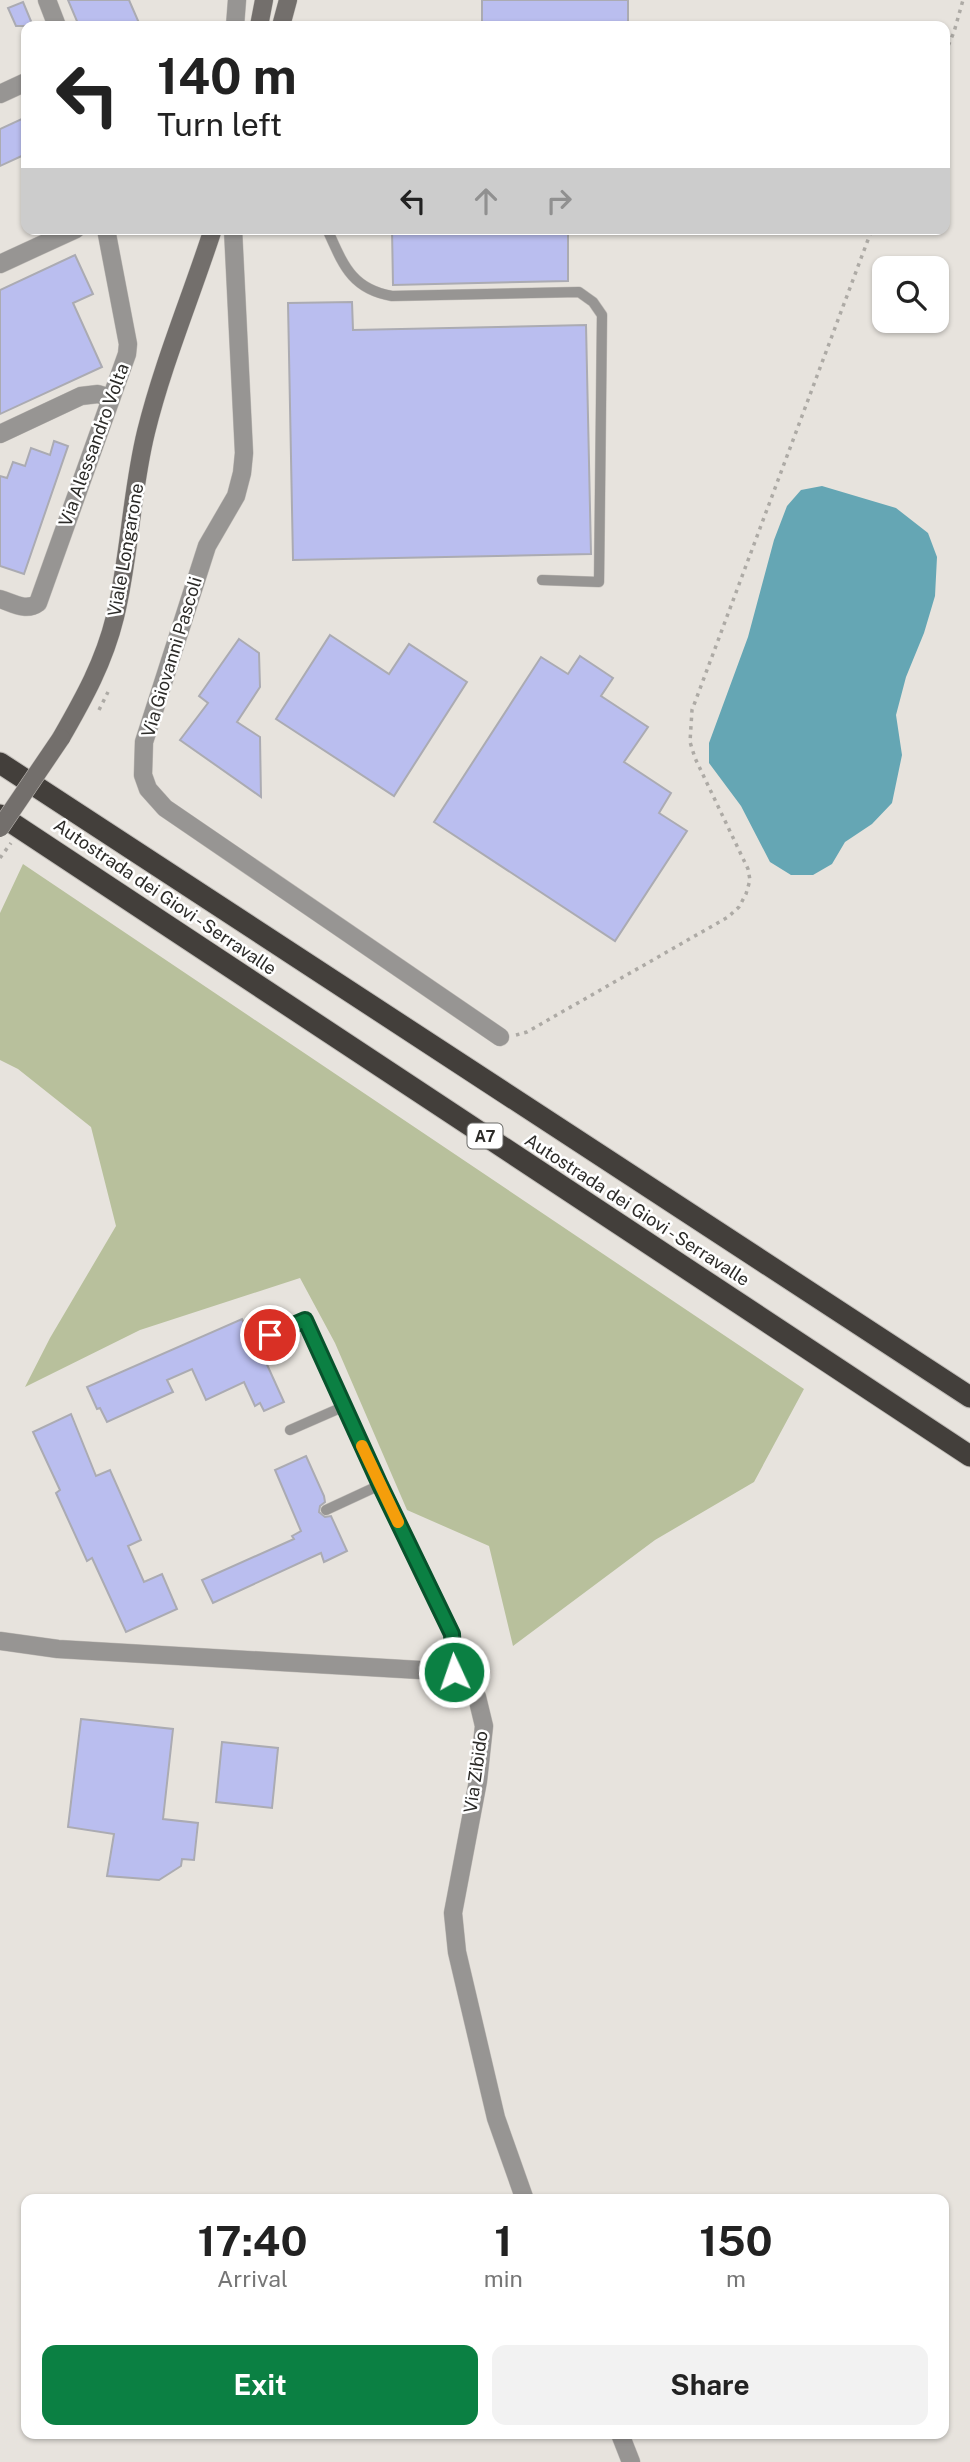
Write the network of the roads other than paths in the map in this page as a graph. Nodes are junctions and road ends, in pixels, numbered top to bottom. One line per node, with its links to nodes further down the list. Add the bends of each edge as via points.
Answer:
1 (47, 0): 5 (street)
2 (237, 0): 6 (street)
3 (264, 0): 7 (main road)
4 (288, 0): 8 (main road)
5 (55, 21)
6 (235, 21)
7 (260, 21)
8 (282, 21)
9 (21, 84): 10 (street)
10 (0, 94)
11 (63, 235): 17 (street)
12 (107, 235): 19 (street, Via Alessandro Volta, via 128,344)
13 (202, 235): 18 (main road, Viale Longarone)
14 (211, 235): 18 (main road, Viale Longarone)
15 (233, 235): 26 (street, Via Giovanni Pascoli, via 242,473 236,496 207,546 178,634 144,742 143,775 164,808)
16 (330, 235): 21 (lane, via 351,276 372,293 579,292 602,315 599,582)
17 (0, 264)
18 (178, 330): 25 (main road, Viale Longarone, bridge, via 146,433 115,619 93,683)
19 (111, 398): 20 (street, via 81,396); 22 (street, Via Alessandro Volta, via 38,603 25,608)
20 (0, 434)
21 (542, 580)
22 (0, 599)
23 (0, 763): 28 (highway, Autostrada dei Giovi - Serravalle)
24 (0, 815): 31 (highway, Autostrada dei Giovi - Serravalle / A7)
25 (0, 828)
26 (500, 1037)
27 (252, 1342): 29 (lane, via 305,1320)
28 (970, 1397)
29 (345, 1406): 30 (lane); 32 (lane)
30 (290, 1430)
31 (970, 1456)
32 (380, 1485): 33 (lane); 35 (lane, via 452,1634)
33 (326, 1510)
34 (0, 1641): 35 (street, via 58,1649)
35 (454, 1672): 36 (street, Via Zibido, via 471,1686 484,1726 453,1913 457,1952 496,2118)
36 (523, 2194)
37 (622, 2439): 38 (street)
38 (631, 2462)

